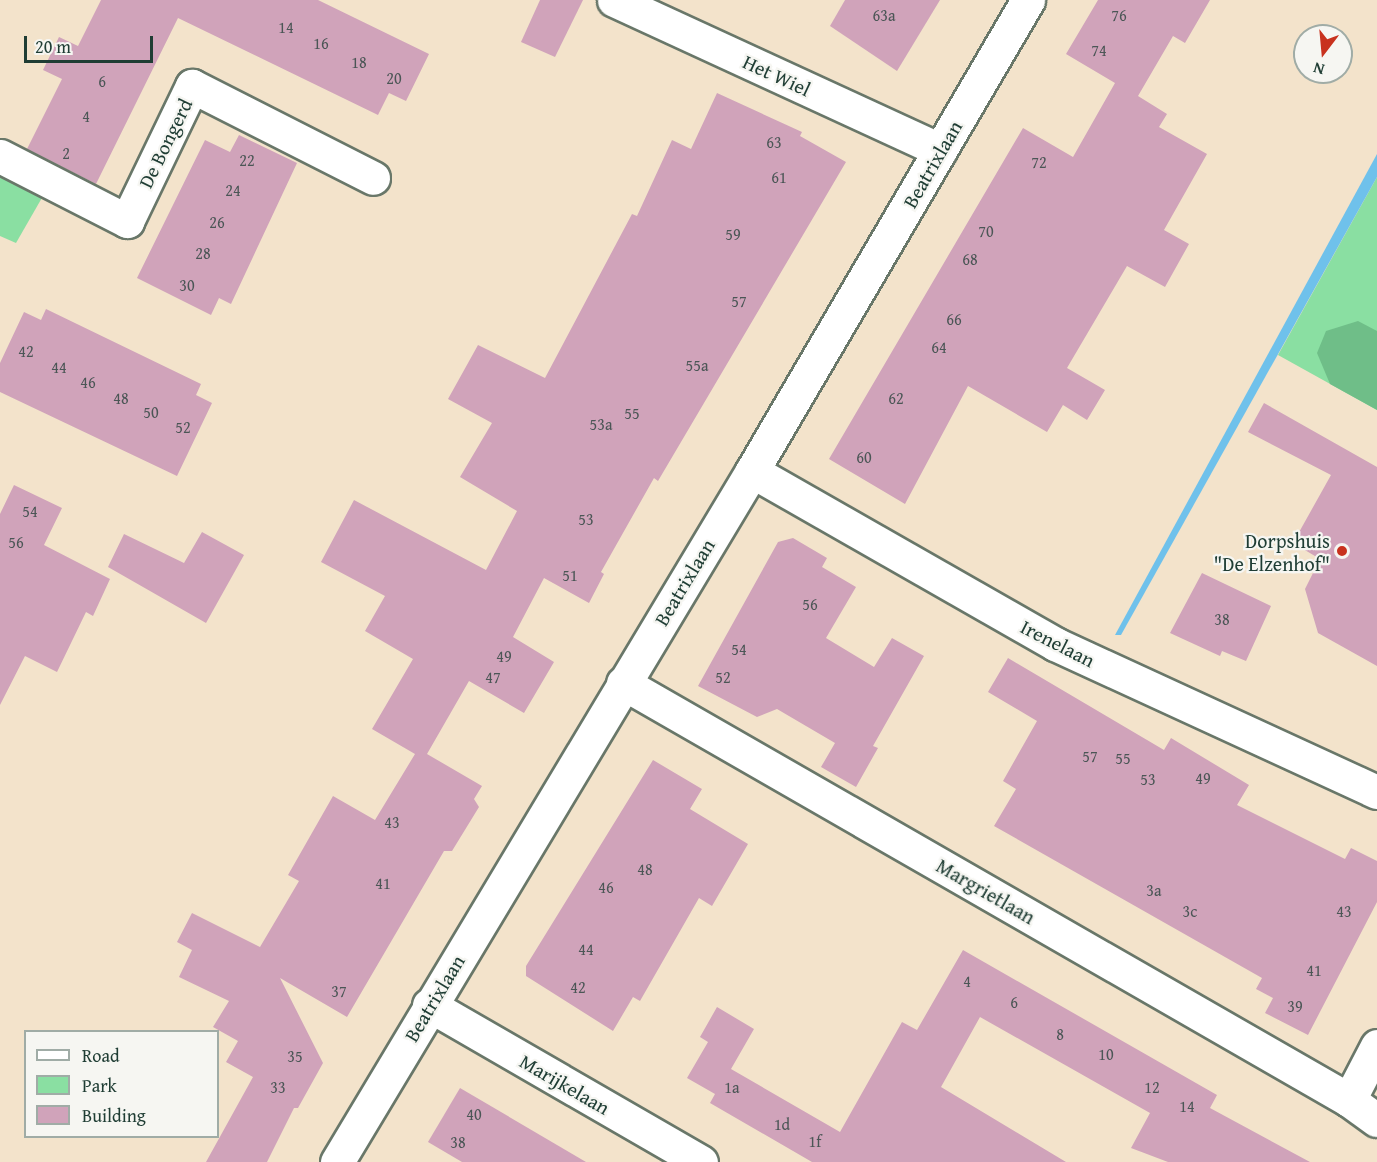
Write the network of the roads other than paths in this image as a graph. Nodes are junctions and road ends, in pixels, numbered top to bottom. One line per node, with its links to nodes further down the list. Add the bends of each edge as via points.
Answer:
1 (614, 0): 3 (street, Het Wiel)
2 (1028, 0): 3 (street, Beatrixlaan)
3 (940, 150): 6 (street, Beatrixlaan)
4 (0, 156): 5 (street, De Bongerd, via 128,221 192,86)
5 (373, 178)
6 (752, 471): 7 (street, Beatrixlaan); 8 (street, Irenelaan, via 1055,644)
7 (622, 682): 9 (street, Beatrixlaan); 11 (street, Margrietlaan)
8 (1377, 792)
9 (429, 1005): 13 (street, Beatrixlaan); 14 (street, Marijkelaan)
10 (1377, 1046): 11 (street)
11 (1349, 1100): 12 (street)
12 (1377, 1120)
13 (337, 1162)
14 (701, 1162)

